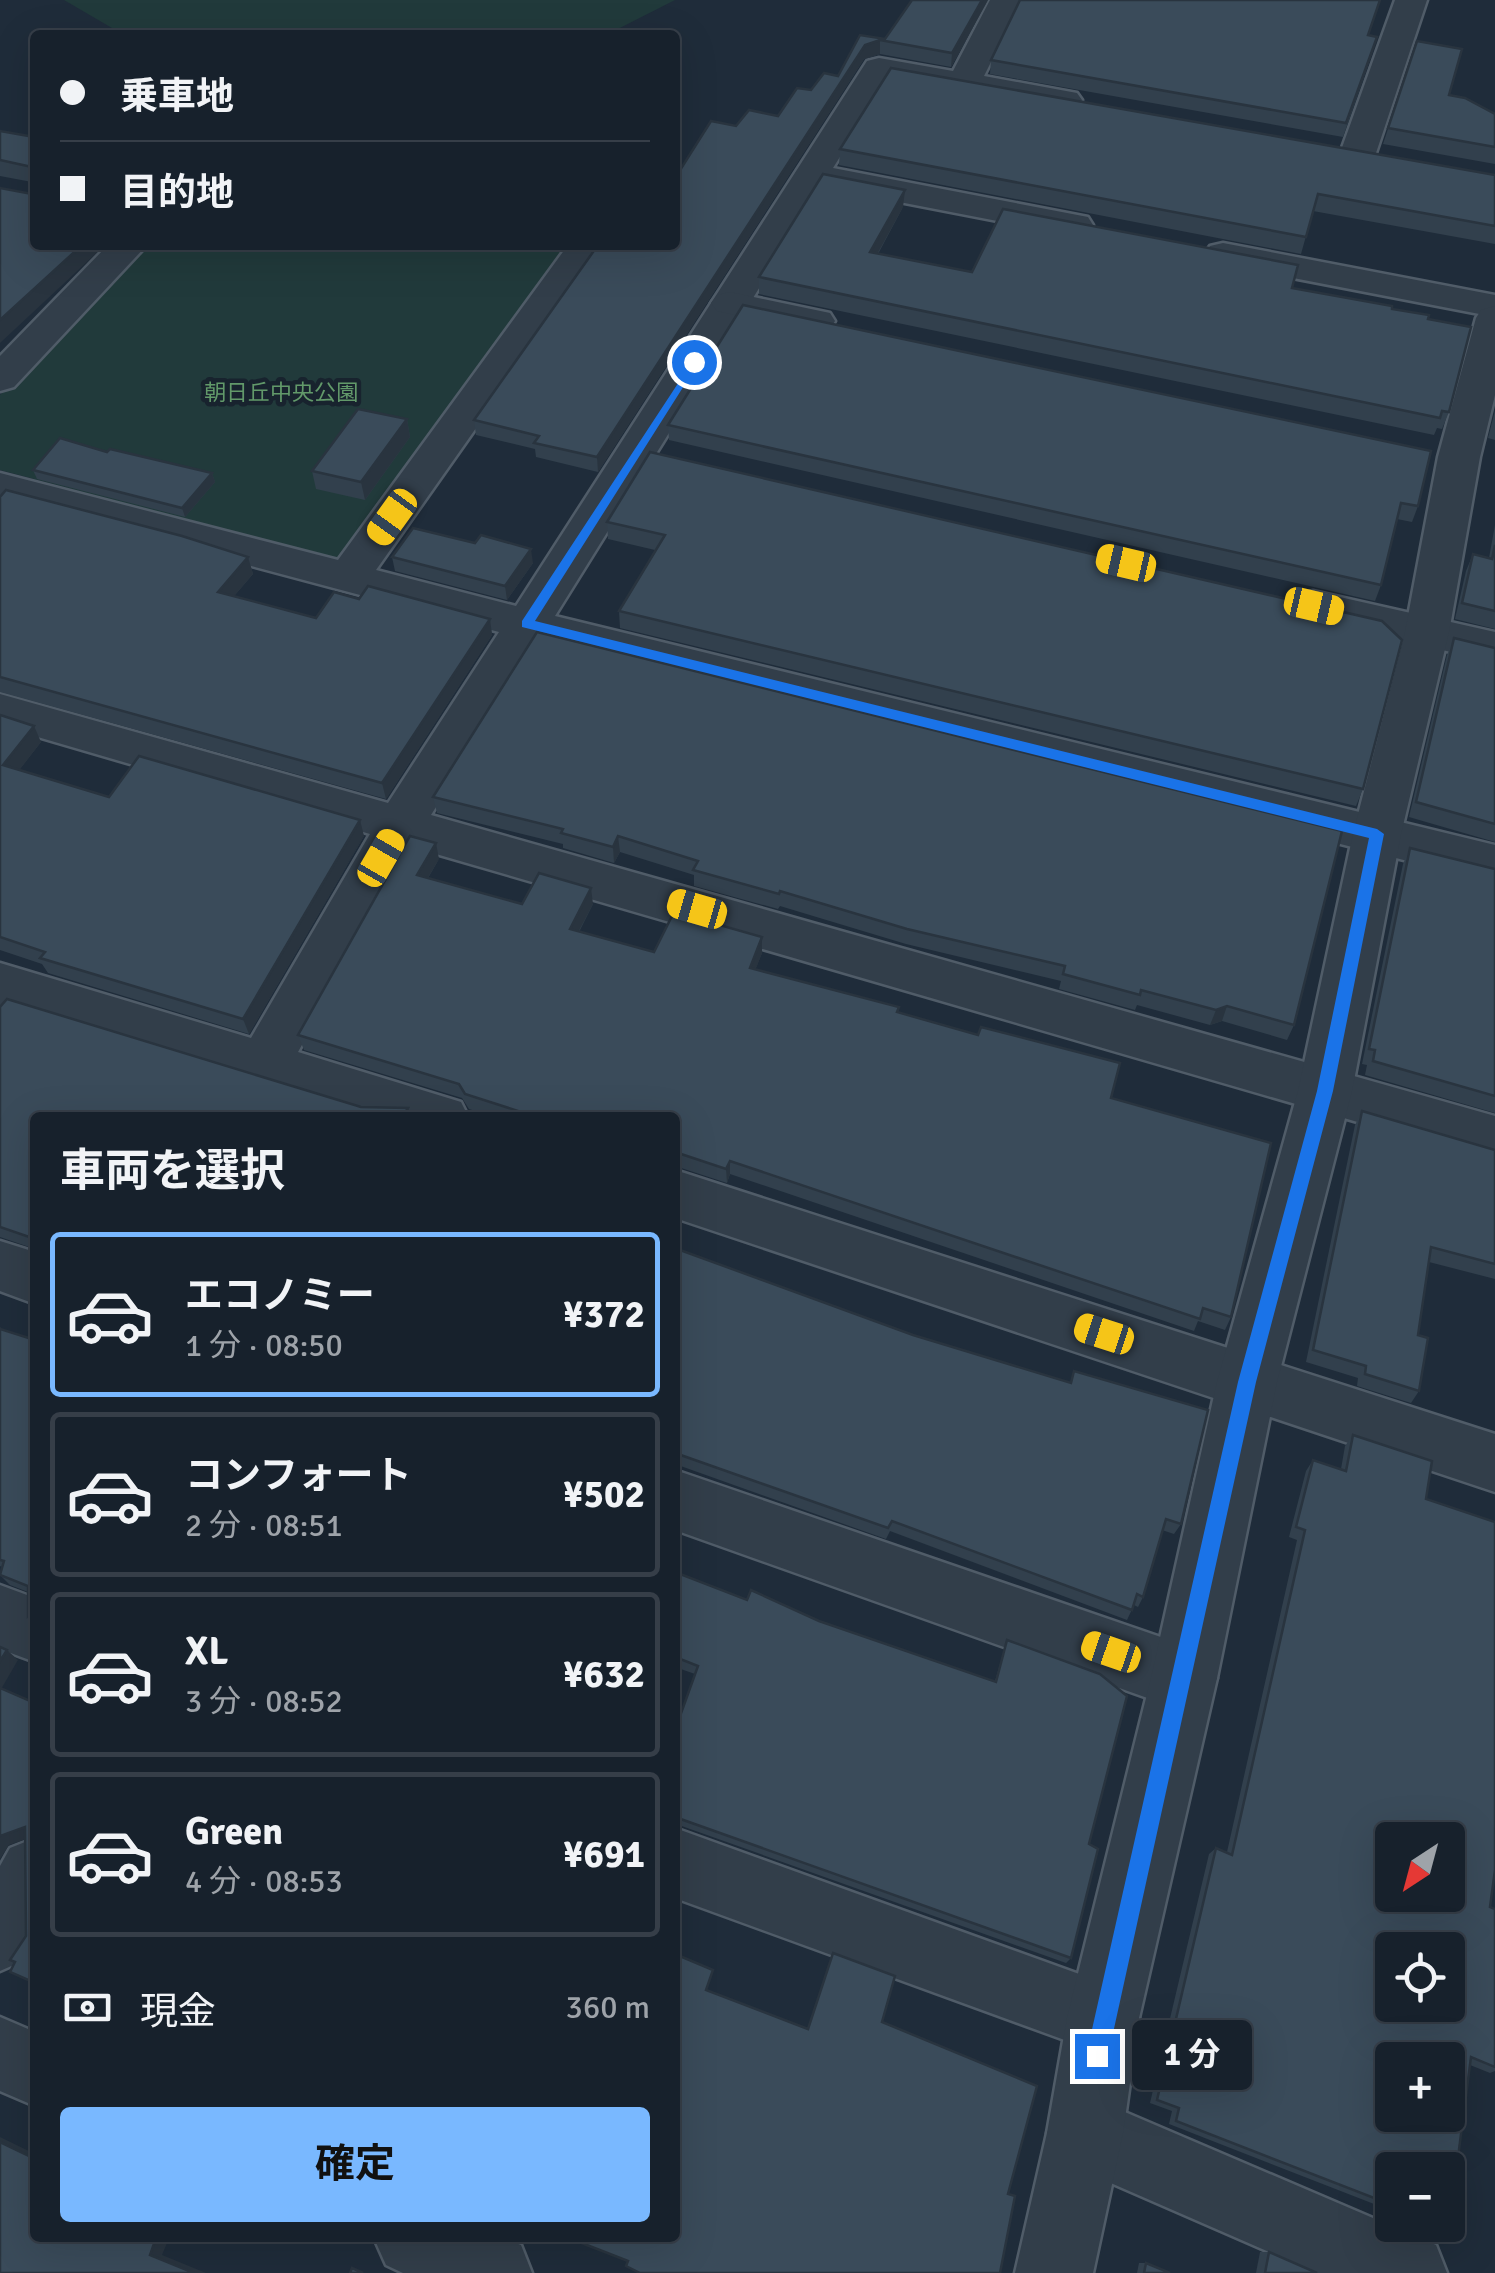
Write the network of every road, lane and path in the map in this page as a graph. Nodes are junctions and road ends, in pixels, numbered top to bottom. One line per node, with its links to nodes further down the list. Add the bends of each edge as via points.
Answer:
1 (1006, 0): 3 (street)
2 (1411, 0): 6 (street)
3 (965, 80): 4 (street); 8 (street, via 880,68)
4 (1102, 107)
5 (1318, 148): 6 (street)
6 (1357, 156): 7 (street)
7 (1397, 162)
8 (812, 175): 9 (street); 13 (street)
9 (1104, 231)
10 (1183, 246): 14 (street)
11 (124, 250): 18 (street)
12 (583, 250): 22 (street)
13 (730, 304): 17 (street); 24 (street, via 657,455)
14 (1495, 306)
15 (1495, 318): 20 (street)
16 (0, 327): 18 (street)
17 (846, 328)
18 (41, 336): 19 (street)
19 (0, 379)
20 (1458, 457): 25 (street)
21 (0, 486): 22 (street)
22 (348, 578): 24 (street)
23 (1273, 596): 25 (street)
24 (527, 624): 28 (street); 29 (street)
25 (1427, 632): 26 (street); 29 (street)
26 (1495, 646)
27 (0, 710): 28 (street)
28 (401, 823): 32 (street); 33 (street)
29 (1377, 834): 30 (street); 33 (street)
30 (1495, 864)
31 (0, 984): 32 (street)
32 (263, 1066): 34 (street)
33 (1325, 1091): 35 (street); 39 (street)
34 (421, 1112)
35 (1495, 1139)
36 (680, 1196): 39 (street)
37 (0, 1266): 38 (street)
38 (30, 1276)
39 (1247, 1382): 40 (street); 44 (street)
40 (1495, 1464)
41 (680, 1502): 44 (street)
42 (0, 1617): 43 (street)
43 (30, 1628)
44 (1184, 1678): 48 (street)
45 (680, 1866): 48 (street)
46 (30, 1882): 47 (street)
47 (0, 1935)
48 (1104, 2018): 51 (street)
49 (0, 2054): 50 (street)
50 (30, 2067)
51 (1085, 2133): 54 (street); 55 (street)
52 (422, 2242): 53 (street)
53 (493, 2273)
54 (1054, 2273)
55 (1408, 2273)

